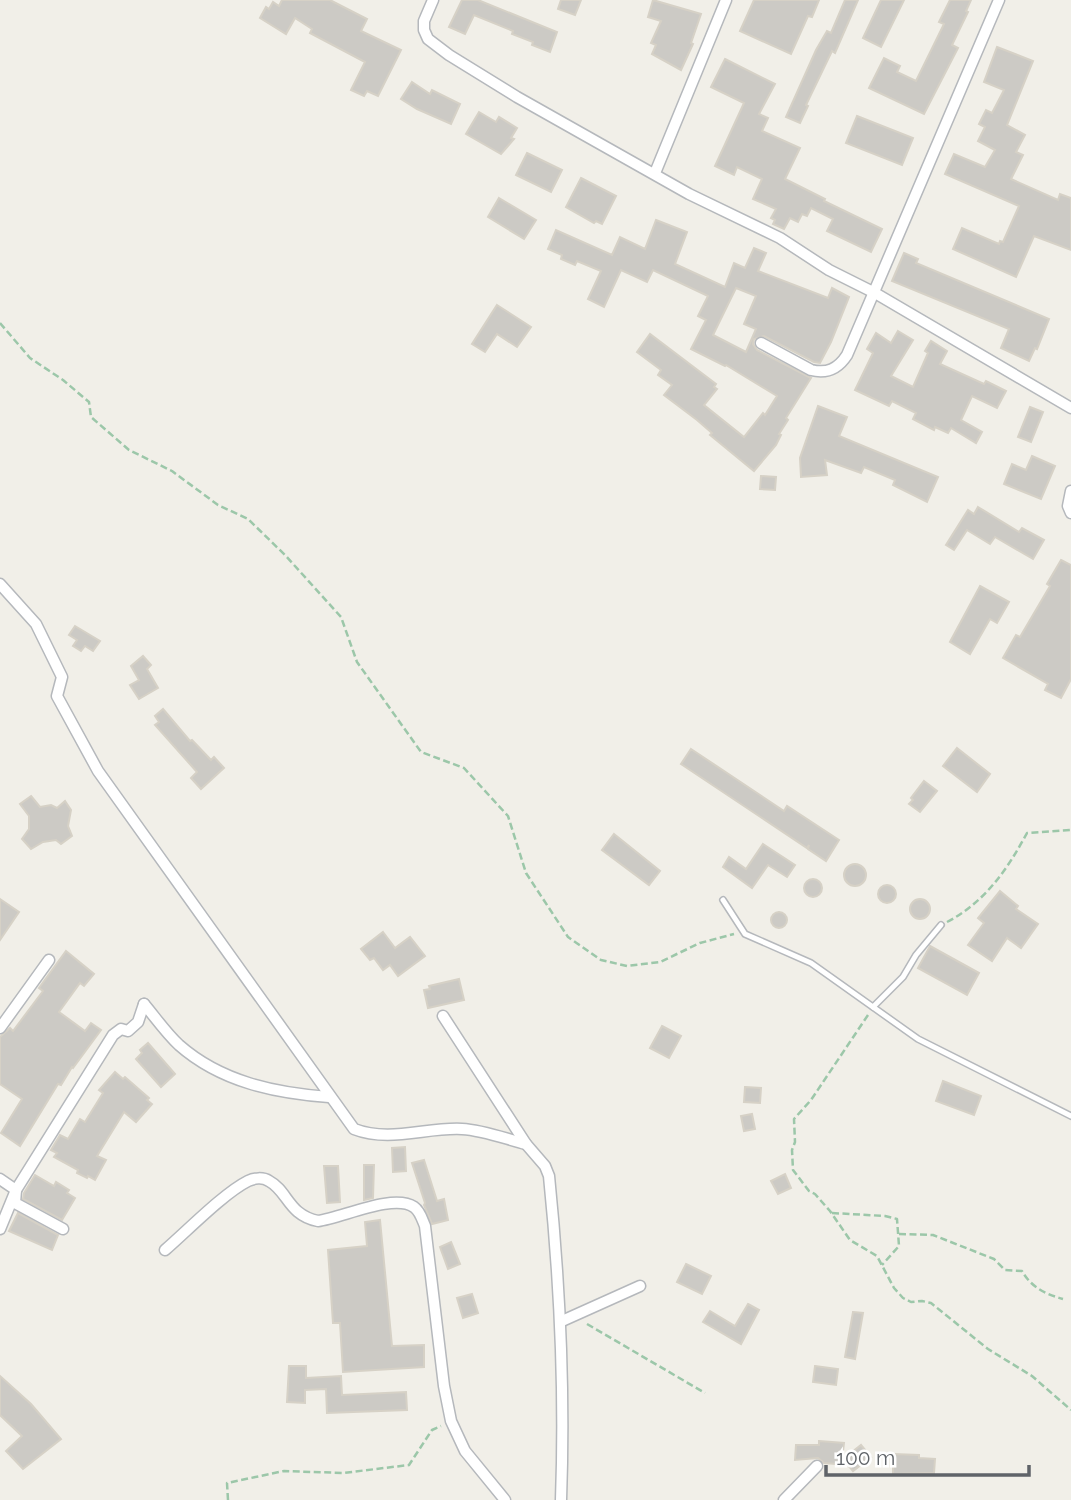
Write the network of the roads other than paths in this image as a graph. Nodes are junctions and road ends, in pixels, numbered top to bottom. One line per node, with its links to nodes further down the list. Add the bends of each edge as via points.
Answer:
1 (433, 0): 4 (street, via 424,21 428,39 517,97)
2 (726, 0): 4 (street)
3 (999, 0): 5 (street)
4 (655, 173): 5 (street)
5 (875, 293): 6 (street, via 847,355 835,368 811,370); 7 (street)
6 (761, 343)
7 (1071, 408)
8 (1071, 491): 9 (street)
9 (1071, 513)
10 (0, 584): 17 (street, via 36,624 62,677 57,696 98,771)
11 (723, 900): 14 (lane, via 746,934 824,971)
12 (941, 925): 14 (lane, via 903,977)
13 (48, 960): 16 (street)
14 (873, 1007): 18 (lane, via 918,1039)
15 (443, 1016): 19 (street)
16 (0, 1028)
17 (329, 1097): 19 (street, via 354,1129 368,1134 461,1129); 21 (street, via 233,1079 195,1058 144,1004 138,1021 128,1031 121,1029 113,1035)
18 (1071, 1116)
19 (526, 1144): 26 (street, via 549,1176)
20 (0, 1179): 21 (street)
21 (16, 1189): 22 (street); 23 (street, via 15,1203)
22 (0, 1229)
23 (63, 1229)
24 (165, 1250): 28 (street, via 221,1201 259,1178 270,1181 295,1210 310,1219 331,1219 390,1203 411,1205 425,1226 451,1421 465,1451)
25 (640, 1286): 26 (street)
26 (562, 1321): 29 (street)
27 (817, 1466): 30 (street)
28 (505, 1500)
29 (561, 1500)
30 (784, 1500)

